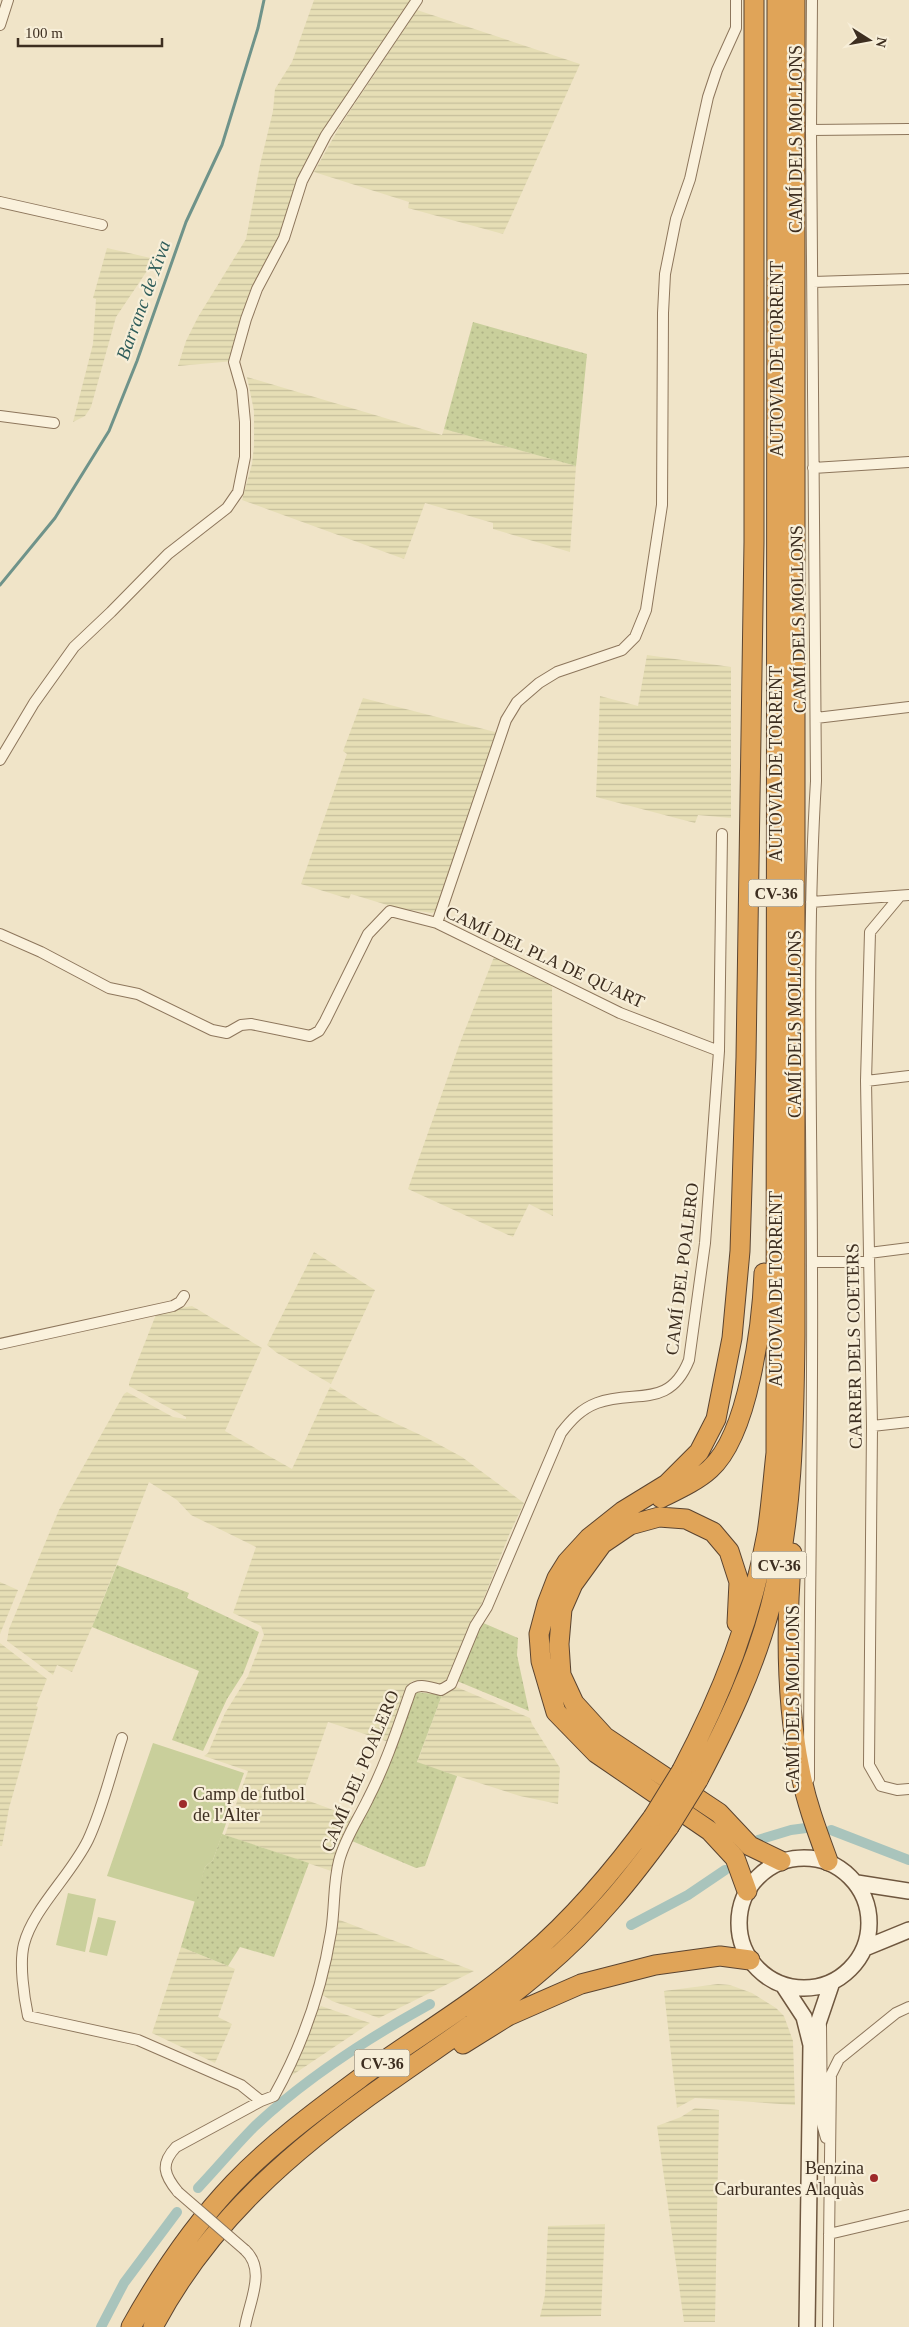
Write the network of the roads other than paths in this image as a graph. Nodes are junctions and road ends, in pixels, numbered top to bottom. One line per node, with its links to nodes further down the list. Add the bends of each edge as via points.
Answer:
1 (8, 0): 8 (street)
2 (417, 0): 21 (street, via 326,135 302,181 284,238 257,289 246,319 234,362 242,390 245,422 245,457 238,492 227,508 168,554 74,647 34,703)
3 (736, 0): 25 (street, via 736,28 716,70 708,97 665,274 662,505 646,610 635,636 622,650 557,672 517,702 506,720)
4 (754, 0): 39 (highway, via 754,542 747,1027 740,1251 732,1338 716,1419 699,1452 667,1484)
5 (777, 0): 28 (highway, AUTOVIA DE TORRENT / CV-36)
6 (795, 0): 35 (highway, AUTOVIA DE TORRENT / CV-36)
7 (812, 0): 10 (street, CAMÍ DELS MOLLONS)
8 (0, 25)
9 (909, 129): 10 (street)
10 (811, 130): 14 (street, CAMÍ DELS MOLLONS)
11 (0, 202): 12 (street)
12 (102, 225)
13 (909, 279): 14 (street)
14 (813, 282): 18 (street, CAMÍ DELS MOLLONS)
15 (0, 416): 16 (street)
16 (54, 423)
17 (909, 462): 18 (street)
18 (813, 468): 20 (street, CAMÍ DELS MOLLONS)
19 (909, 707): 20 (street)
20 (816, 718): 24 (street, CAMÍ DELS MOLLONS)
21 (0, 760)
22 (722, 834): 27 (street, CAMÍ DEL POALERO)
23 (904, 895): 24 (street); 30 (street, CARRER DELS COETERS, via 870,932)
24 (811, 902): 33 (street, CAMÍ DELS MOLLONS)
25 (437, 923): 26 (street, CAMÍ DEL PLA DE QUART, via 390,911 368,934 325,1022 310,1036 251,1024 241,1025 227,1033 212,1030 151,999 109,988); 27 (street, CAMÍ DEL PLA DE QUART, via 620,1013)
26 (0, 934)
27 (719, 1051): 57 (street, CAMÍ DEL POALERO, via 705,1243 686,1368 672,1385 657,1394 596,1403 568,1425 556,1444 451,1684 441,1690 421,1685 411,1690 382,1771 339,1860 331,1933 313,2006 285,2076 274,2096)
28 (776, 1054): 39 (highway, via 770,1094 763,1294 747,1395 734,1437 711,1469 679,1490); 41 (highway, AUTOVIA DE TORRENT / CV-36, via 776,1453 767,1532 736,1652 709,1719)
29 (909, 1076): 30 (street)
30 (866, 1081): 32 (street, CARRER DELS COETERS)
31 (909, 1248): 32 (street)
32 (869, 1257): 33 (street); 38 (street, CARRER DELS COETERS)
33 (812, 1262): 43 (street, CAMÍ DELS MOLLONS)
34 (184, 1296): 36 (street, via 173,1306)
35 (795, 1336): 43 (highway, via 800,1367 800,1455 787,1605 793,1722); 58 (highway, AUTOVIA DE TORRENT / CV-36, bridge, via 793,1456 785,1536 770,1608 727,1725 698,1780 635,1873 600,1915 544,1968)
36 (0, 1344)
37 (909, 1422): 38 (street)
38 (872, 1426): 42 (street, CARRER DELS COETERS, via 869,1765 881,1786)
39 (589, 1538): 47 (highway, via 557,1578 539,1634 541,1661 556,1712 596,1754 710,1831 735,1858)
40 (122, 1738): 57 (street, via 89,1838 70,1872 36,1919 24,1944 22,1960 28,2016 138,2040 241,2084)
41 (679, 1768): 44 (highway, via 730,1649 739,1618 739,1582 729,1551 713,1532 686,1520 659,1517 630,1525 602,1544 573,1584 562,1608 558,1644 561,1675 574,1703 605,1737 719,1813 750,1846); 62 (highway, AUTOVIA DE TORRENT / CV-36, bridge, via 620,1862 528,1958 371,2071 286,2136 234,2182 189,2234 154,2284)
42 (909, 1789)
43 (809, 1808): 45 (highway)
44 (781, 1862): 45 (main road, via 804,1857); 47 (main road, via 761,1873)
45 (828, 1862): 46 (main road)
46 (856, 1883): 48 (main road); 50 (main road, via 869,1914)
47 (747, 1891): 51 (main road, via 739,1914 740,1938)
48 (909, 1891)
49 (909, 1930): 50 (main road)
50 (865, 1948): 52 (main road, via 852,1968)
51 (750, 1960): 53 (main road); 58 (highway, via 720,1956 665,1963 581,1984 508,2016)
52 (832, 1982): 53 (main road, via 808,1988); 55 (main road)
53 (783, 1985): 56 (main road, via 804,2017)
54 (909, 2007): 59 (street, via 896,2013 839,2059 830,2075)
55 (821, 2013): 56 (main road); 59 (street, via 822,2124)
56 (811, 2045): 65 (main road)
57 (261, 2101): 64 (street, CAMÍ DEL POALERO, bridge, via 176,2147 170,2154 166,2172 167,2180 178,2192 252,2256 256,2276)
58 (305, 2144): 63 (highway, AUTOVIA DE TORRENT / CV-36, via 250,2193 206,2244 171,2293)
59 (829, 2148): 61 (street)
60 (909, 2215): 61 (street)
61 (829, 2234): 66 (street)
62 (131, 2327)
63 (153, 2327)
64 (246, 2327)
65 (806, 2327)
66 (828, 2327)

